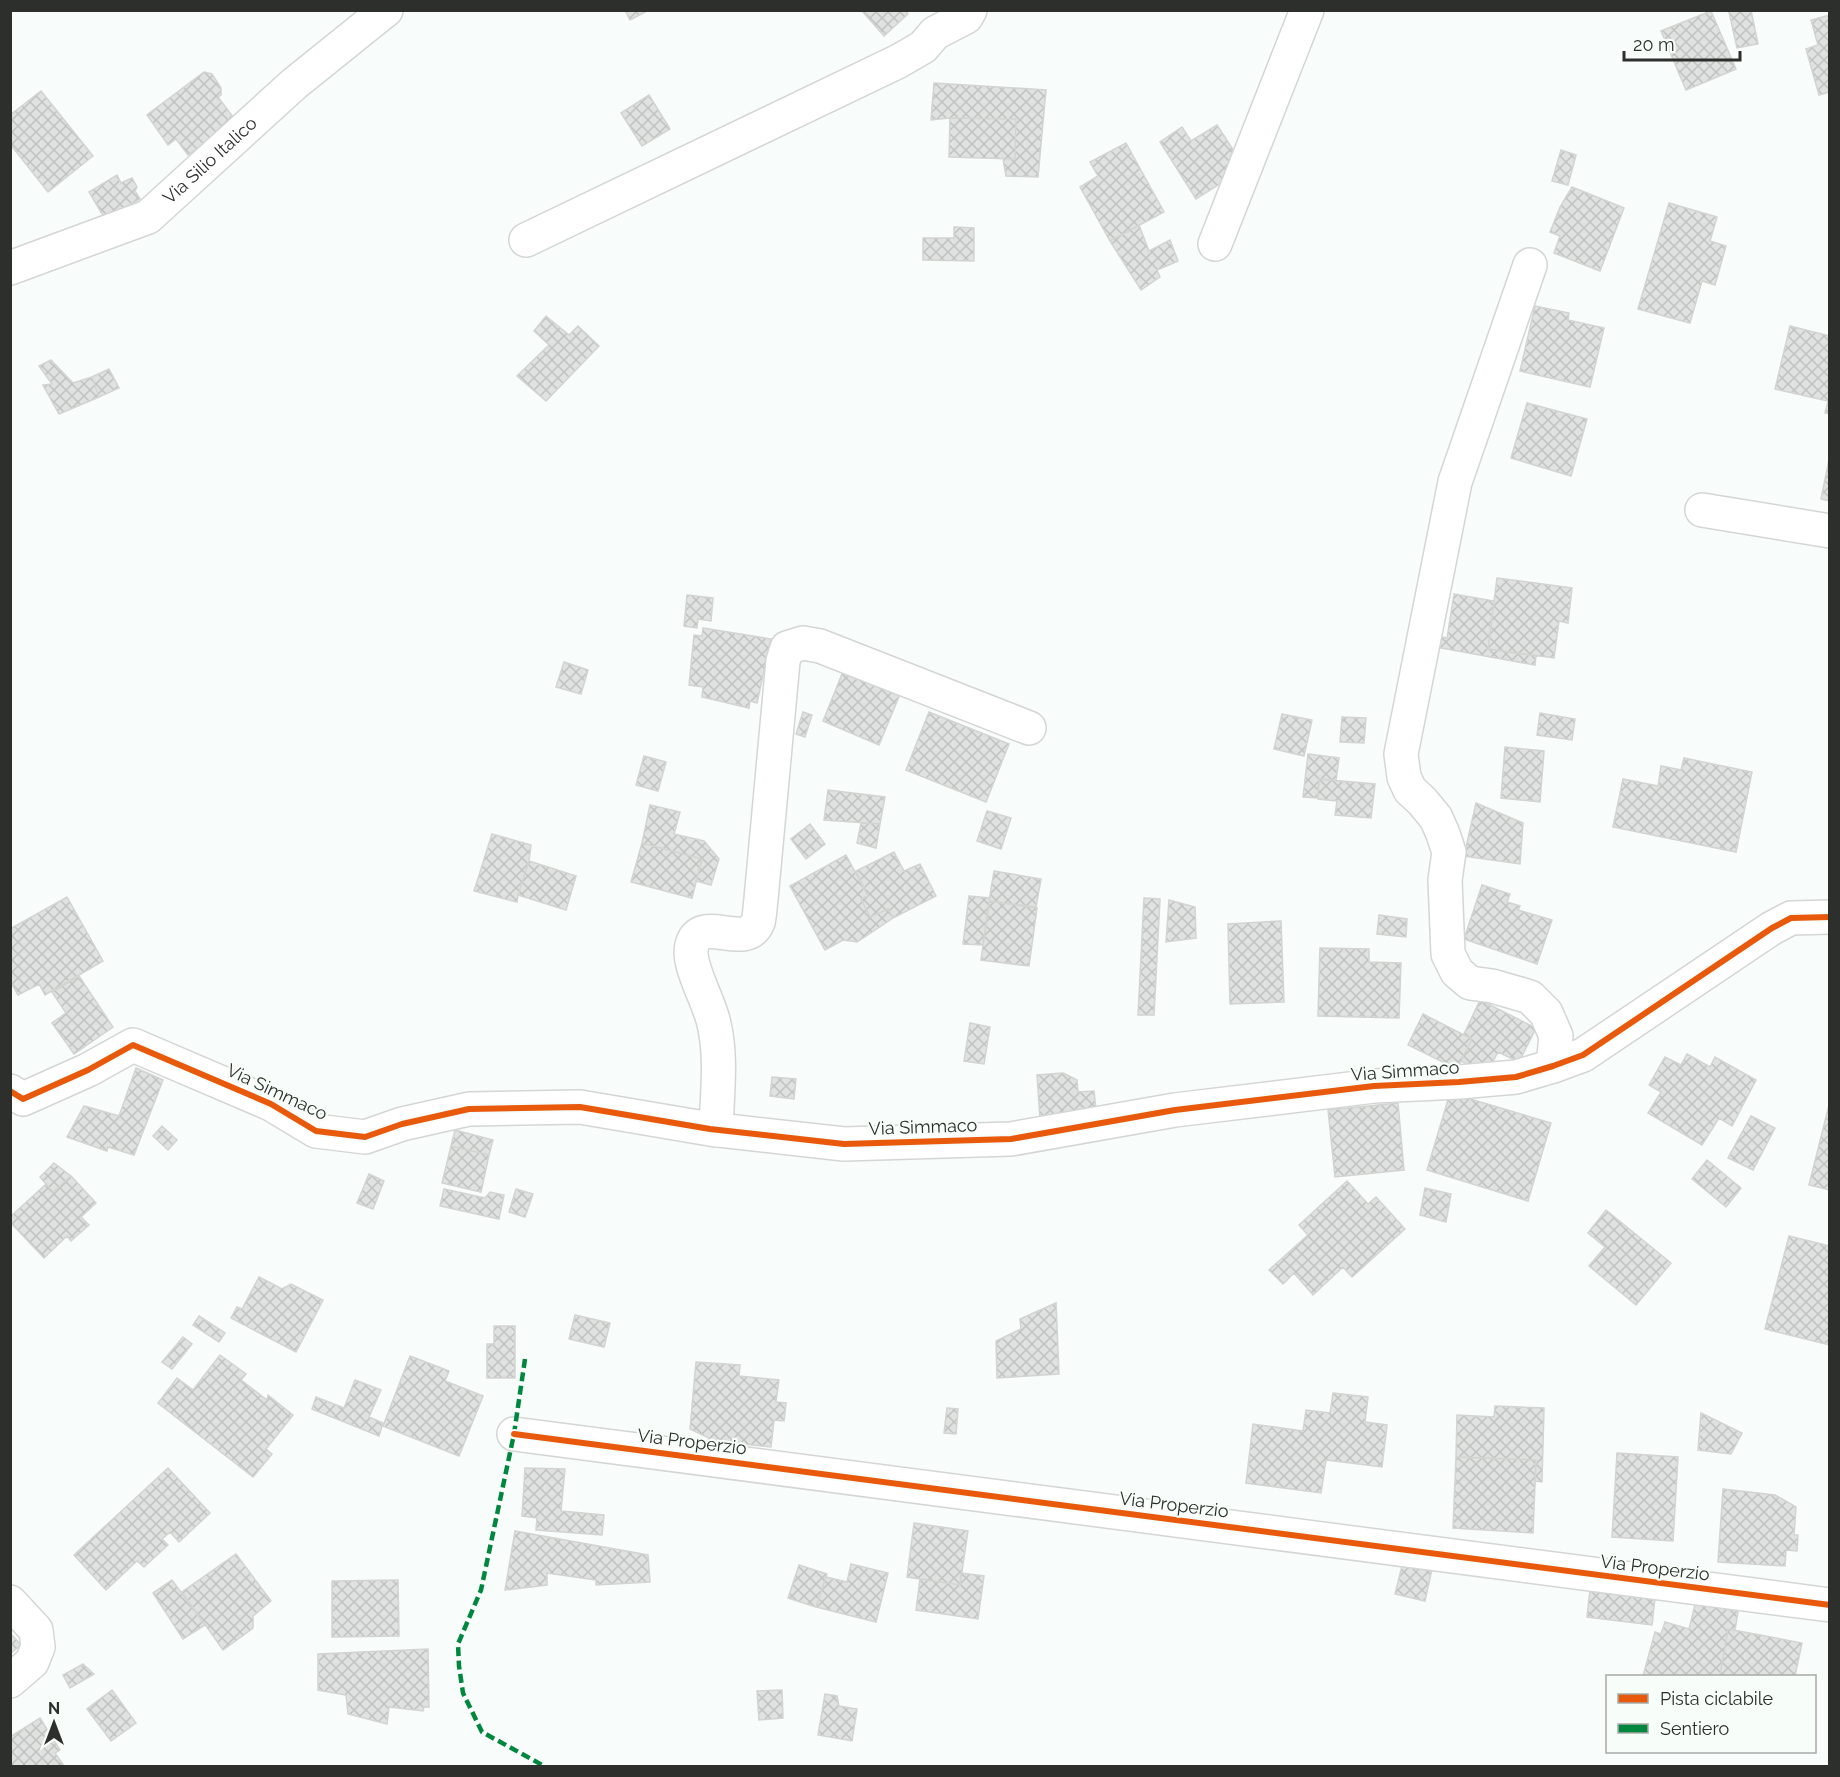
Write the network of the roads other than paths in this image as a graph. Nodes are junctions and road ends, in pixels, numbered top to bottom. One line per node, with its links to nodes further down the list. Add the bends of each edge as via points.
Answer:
1 (386, 10): 7 (street, Via Silio Italico, via 294,84 148,217)
2 (970, 10): 4 (street, via 966,17 935,33 923,47 899,61)
3 (1307, 10): 5 (street)
4 (526, 240)
5 (1215, 244)
6 (1530, 265): 12 (street, via 1455,482 1401,754 1404,777 1436,818 1449,852 1445,880 1448,954 1457,972 1470,982 1530,997 1546,1013 1556,1036)
7 (10, 268)
8 (1702, 510): 9 (street)
9 (1830, 531)
10 (1029, 728): 14 (street, via 820,646 803,643 787,648 758,922 751,931 739,936 710,931 697,936 690,955 715,1025)
11 (1830, 917): 12 (street, Via Simmaco, via 1791,918 1772,928 1583,1055)
12 (1553, 1066): 14 (street, Via Simmaco, via 1516,1077 1374,1086 1175,1110 1011,1139 844,1144)
13 (10, 1091): 14 (street, Via Simmaco, via 23,1099 133,1045 271,1104 316,1131 364,1137 469,1109 580,1107)
14 (716, 1130)
15 (514, 1434): 17 (street, Via Properzio)
16 (10, 1602): 18 (street, via 36,1630 38,1647 32,1662)
17 (1830, 1605)
18 (10, 1681)

